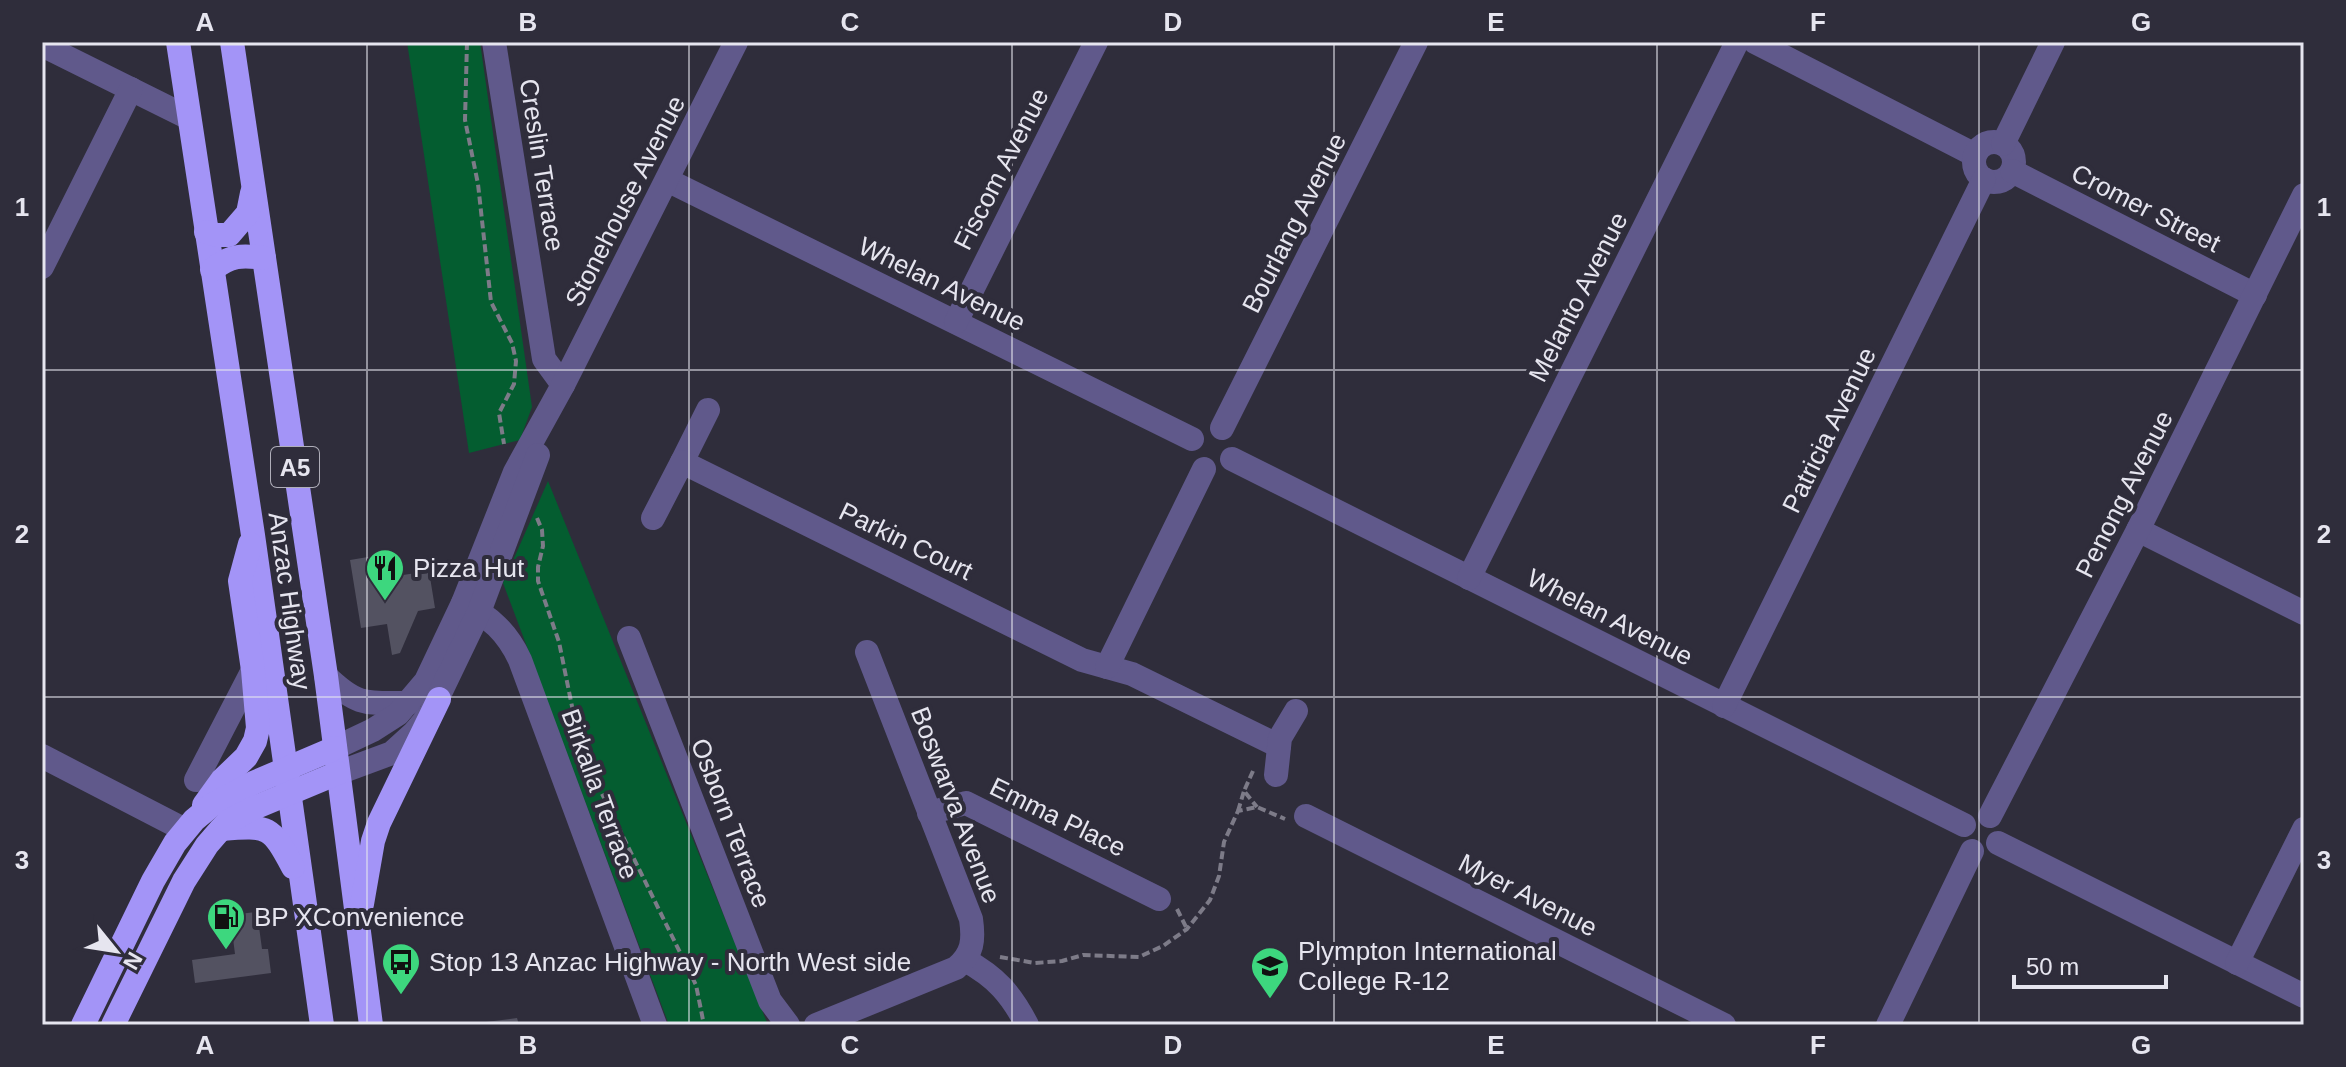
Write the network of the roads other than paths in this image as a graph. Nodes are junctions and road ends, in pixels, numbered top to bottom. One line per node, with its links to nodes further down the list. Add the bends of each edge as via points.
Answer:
1 (178, 42): 12 (highway, Anzac Highway / A5)
2 (232, 42): 18 (highway, Anzac Highway / A5)
3 (494, 42): 26 (street, Creslin Terrace, via 544,359)
4 (736, 42): 17 (street, Stonehouse Avenue)
5 (1096, 42): 25 (street, Fiscom Avenue)
6 (1416, 42): 28 (street, Bourlang Avenue)
7 (1737, 42): 36 (street, Melanto Avenue)
8 (1755, 42): 14 (street)
9 (2053, 42): 13 (street)
10 (42, 45): 11 (street)
11 (131, 89): 12 (street); 22 (street)
12 (189, 118): 20 (highway, Anzac Highway / A5)
13 (2003, 144): 14 (street, via 1987,143); 15 (street, via 2013,155)
14 (1975, 155): 16 (street, via 1975,168)
15 (2012, 171): 16 (street, via 2000,181); 24 (street, Cromer Street)
16 (1984, 179): 46 (street, Patricia Avenue)
17 (667, 180): 25 (street, Whelan Avenue); 26 (street, Stonehouse Avenue)
18 (254, 186): 20 (highway, via 248,213 229,235); 21 (highway, Anzac Highway / A5)
19 (2304, 195): 24 (street, Penong Avenue)
20 (206, 232): 23 (highway, Anzac Highway / A5)
21 (264, 258): 23 (highway, via 236,257); 43 (highway, Anzac Highway / A5)
22 (42, 267)
23 (212, 270): 35 (highway, Anzac Highway / A5)
24 (2255, 295): 34 (street, Penong Avenue)
25 (956, 322): 29 (street, Whelan Avenue)
26 (563, 385): 37 (street, Stonehouse Avenue, via 515,472)
27 (708, 410): 31 (street)
28 (1222, 428): 29 (street, via 1205,428); 30 (street, via 1233,441)
29 (1192, 439): 32 (street, via 1192,456)
30 (1232, 459): 32 (street, via 1216,470); 36 (street, Whelan Avenue)
31 (682, 462): 33 (street); 41 (street, Parkin Court, via 1082,660)
32 (1204, 469): 41 (street)
33 (653, 518)
34 (2138, 530): 38 (street); 57 (street, Penong Avenue)
35 (253, 535): 42 (highway, via 240,581); 54 (highway, Anzac Highway / A5)
36 (1469, 578): 46 (street, Whelan Avenue)
37 (471, 607): 44 (street, Stonehouse Avenue); 45 (street, Stonehouse Avenue); 74 (street, Birkalla Terrace, via 504,632 520,660)
38 (2304, 613)
39 (629, 638): 75 (street, Osborn Terrace, via 770,1001)
40 (867, 652): 55 (street, Boswarva Avenue)
41 (1107, 667): 48 (street, Parkin Court, via 1132,674)
42 (253, 670): 53 (street); 58 (highway, via 255,741)
43 (326, 676): 45 (street, via 354,699); 49 (highway, Anzac Highway / A5)
44 (439, 699): 51 (street, Stonehouse Avenue, via 392,753); 66 (highway, via 379,823)
45 (409, 703): 49 (street, Stonehouse Avenue, via 373,730)
46 (1724, 706): 59 (street, Whelan Avenue)
47 (1296, 711): 48 (street)
48 (1279, 746): 52 (street)
49 (335, 748): 51 (highway, Anzac Highway / A5); 54 (highway)
50 (42, 756): 58 (street)
51 (338, 773): 54 (highway); 66 (highway, Anzac Highway / A5)
52 (1276, 775)
53 (196, 780)
54 (287, 782): 58 (highway, via 253,783 212,805); 61 (highway); 64 (highway, Anzac Highway / A5)
55 (929, 813): 65 (street, Emma Place, via 966,803); 67 (street, Boswarva Avenue, via 971,919 974,938)
56 (1306, 816): 78 (street, Myer Avenue)
57 (1990, 816): 59 (street, via 1977,815); 62 (street, via 1999,826)
58 (189, 825): 70 (highway, via 153,881)
59 (1964, 825): 63 (street, via 1962,838)
60 (2304, 829): 68 (street)
61 (220, 830): 64 (highway, via 268,831); 71 (highway, via 184,881)
62 (1998, 843): 63 (street, via 1987,853); 68 (street)
63 (1972, 851): 79 (street)
64 (300, 880): 72 (highway, Anzac Highway / A5)
65 (1159, 899)
66 (357, 930): 73 (highway, Anzac Highway / A5)
67 (965, 960): 76 (street); 77 (street, via 999,982)
68 (2237, 963): 69 (street)
69 (2304, 996)
70 (83, 1025)
71 (113, 1025)
72 (322, 1025)
73 (371, 1025)
74 (655, 1025)
75 (788, 1025)
76 (816, 1025)
77 (1027, 1025)
78 (1724, 1025)
79 (1888, 1025)

